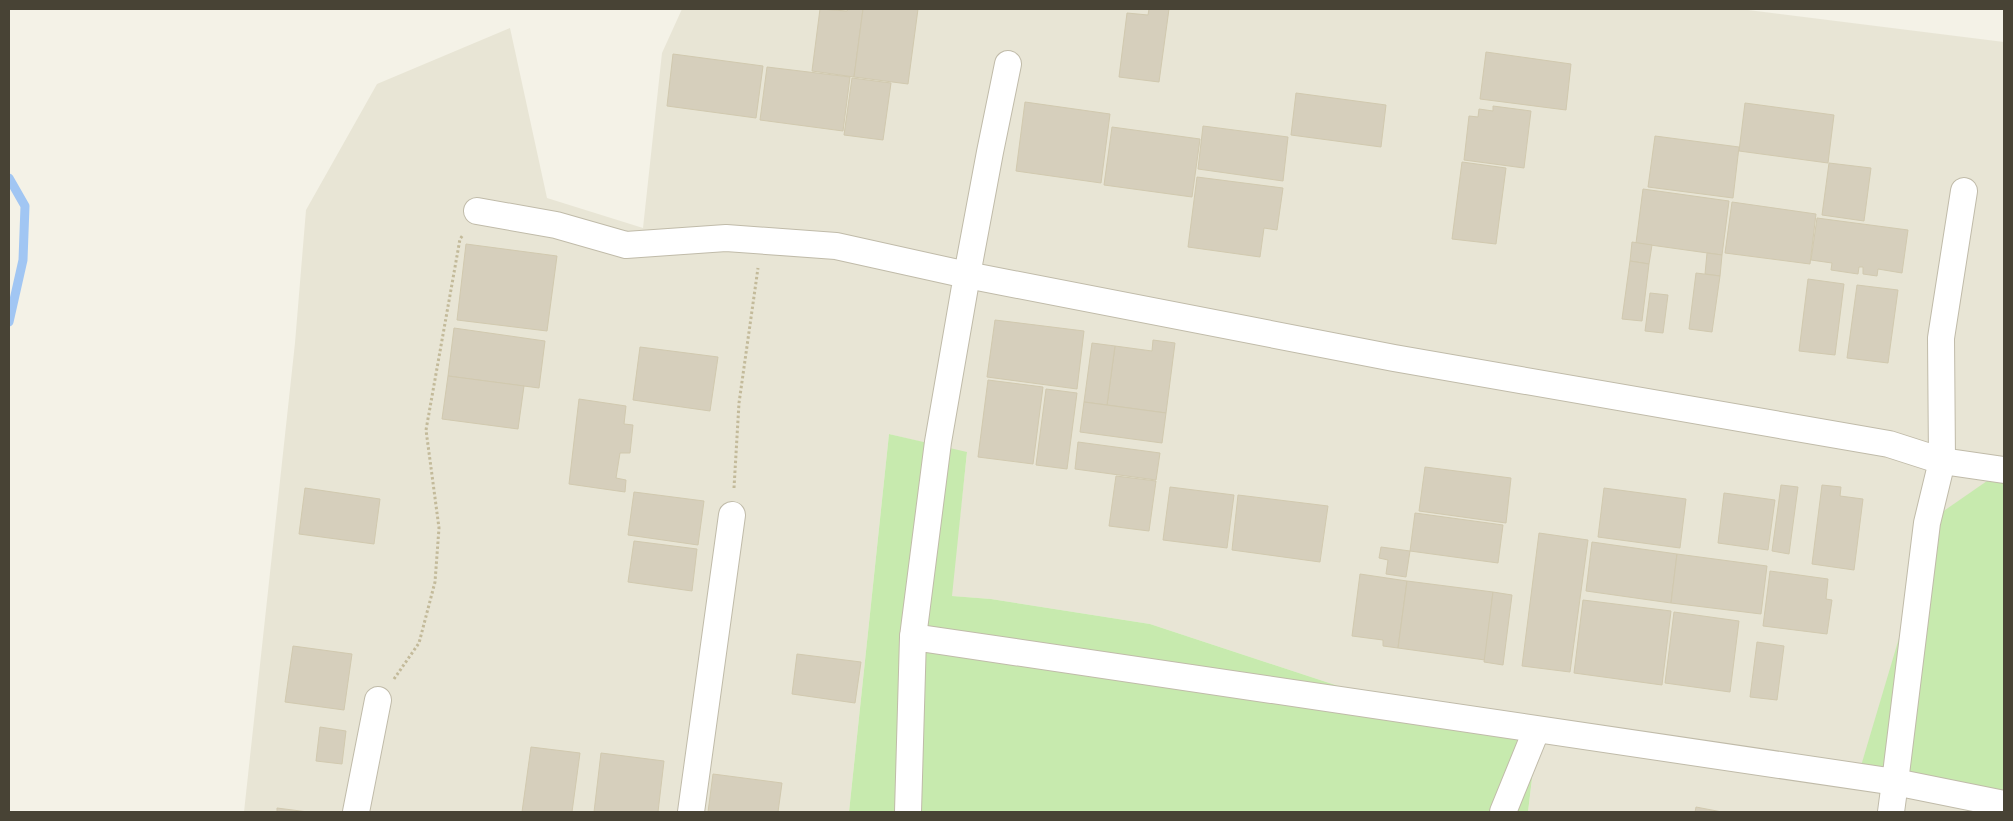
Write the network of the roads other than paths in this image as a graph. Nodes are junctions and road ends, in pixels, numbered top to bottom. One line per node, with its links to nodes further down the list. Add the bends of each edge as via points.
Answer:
1 (1008, 64): 4 (street)
2 (1964, 191): 5 (street, via 1941,338)
3 (477, 211): 4 (street, via 556,225 626,245 726,238 836,246)
4 (968, 275): 5 (street, via 1394,358 1889,444); 8 (street, via 938,442)
5 (1942, 461): 6 (street); 11 (street, via 1927,523)
6 (2004, 470)
7 (732, 515): 14 (street)
8 (913, 638): 10 (street); 15 (street)
9 (378, 700): 13 (street)
10 (1536, 731): 11 (street); 16 (street)
11 (1895, 782): 12 (street); 17 (street)
12 (2004, 804)
13 (356, 812)
14 (691, 812)
15 (908, 812)
16 (1503, 812)
17 (1891, 812)

